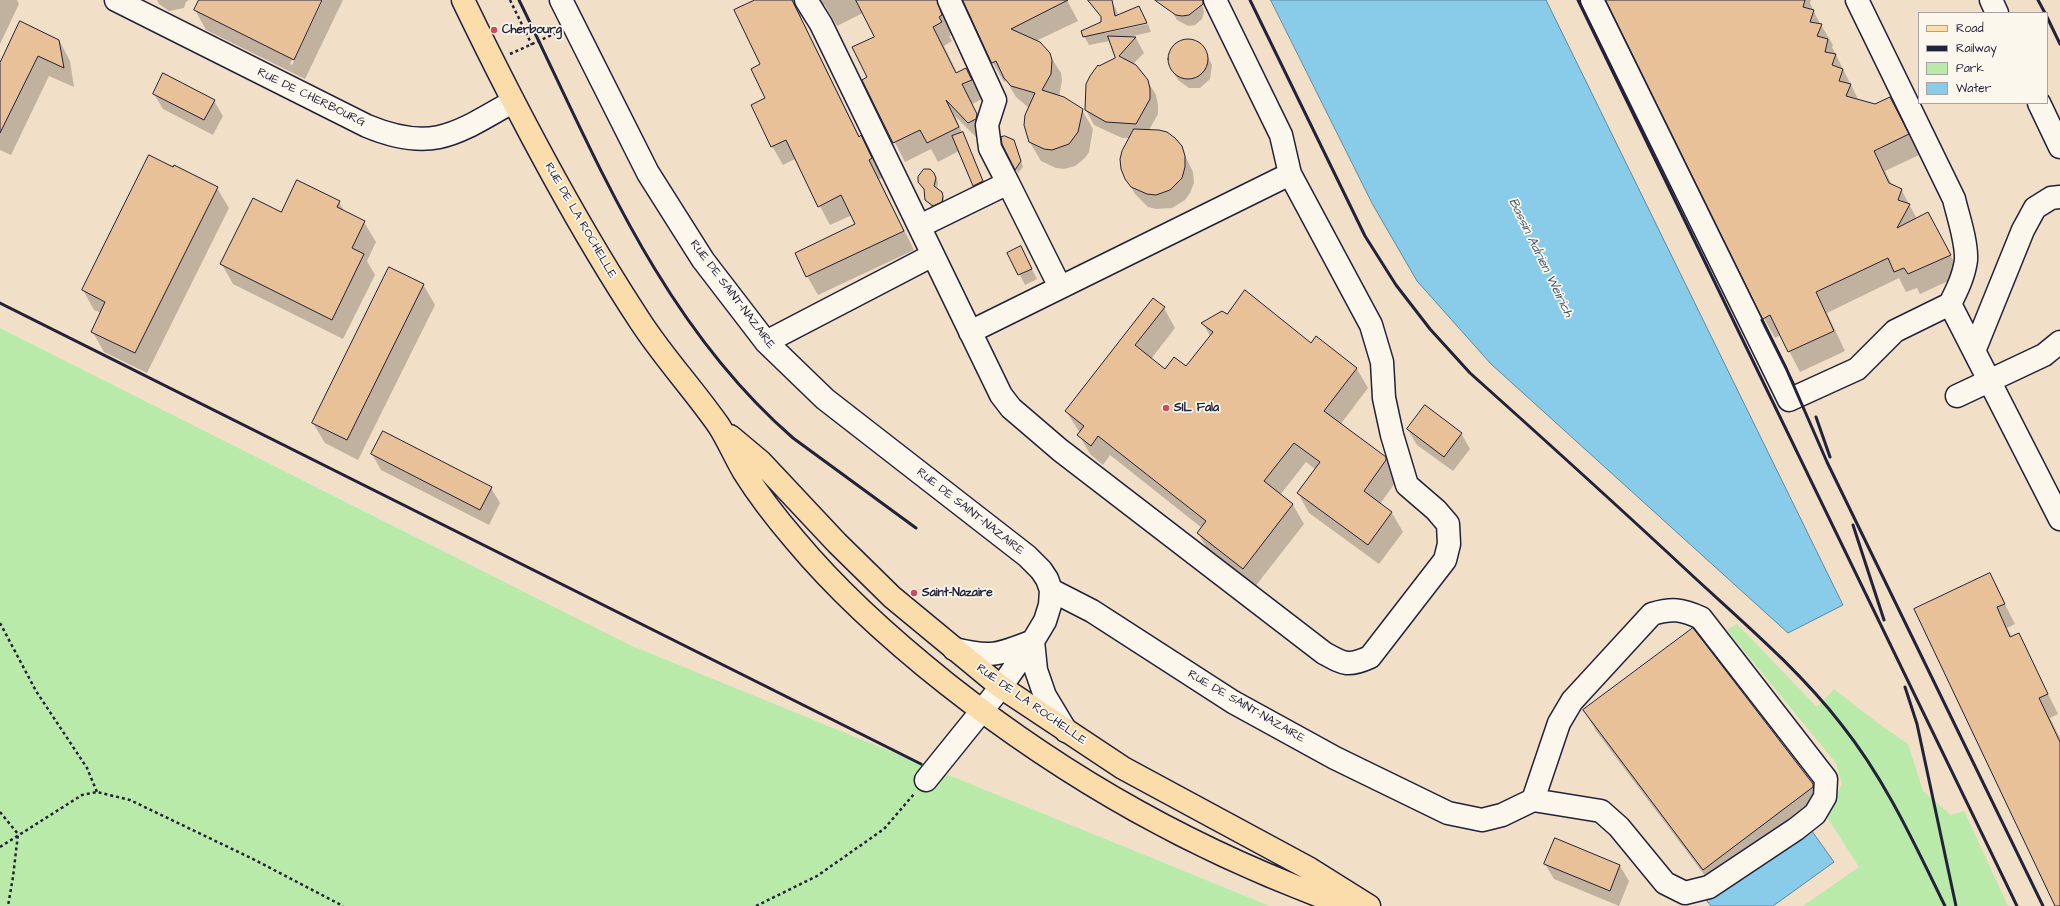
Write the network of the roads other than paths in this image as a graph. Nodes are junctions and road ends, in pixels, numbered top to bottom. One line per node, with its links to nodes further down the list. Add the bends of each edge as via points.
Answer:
1 (116, 0): 11 (street, RUE DE CHERBOURG, via 389,135 418,139 445,136 462,130)
2 (463, 0): 11 (main road, RUE DE LA ROCHELLE)
3 (561, 0): 22 (street, RUE DE SAINT-NAZAIRE, via 648,174 703,260)
4 (806, 0): 17 (street, via 821,24)
5 (949, 0): 15 (street, via 995,100 987,125 990,148)
6 (1215, 0): 14 (street, via 1281,135)
7 (1592, 0): 20 (street, via 1789,400 1857,369 1895,331)
8 (1857, 0): 20 (street, via 1954,199 1966,259 1960,283)
9 (1991, 0): 10 (street)
10 (1997, 12)
11 (512, 102): 27 (main road, RUE DE LA ROCHELLE, via 572,210 637,317)
12 (2039, 104): 13 (street)
13 (2060, 147)
14 (1290, 174): 19 (street); 21 (street, via 1371,325 1382,362 1384,398 1392,435 1407,485 1448,524 1449,544 1445,560 1370,657 1356,664 1343,664 1324,653 1060,450 1016,413 1001,396)
15 (1008, 182): 17 (street); 19 (street)
16 (2060, 196): 24 (street, via 2051,198 2035,208 2023,230)
17 (920, 226): 18 (street)
18 (933, 255): 21 (street); 22 (street)
19 (1060, 287): 21 (street)
20 (1950, 304): 24 (street)
21 (970, 332)
22 (766, 342): 29 (street, RUE DE SAINT-NAZAIRE, via 826,399 1027,556 1042,570)
23 (2060, 342): 25 (street, via 2044,355)
24 (1974, 351): 25 (street)
25 (1989, 380): 26 (street); 28 (street)
26 (1957, 396)
27 (720, 428): 31 (main road, RUE DE LA ROCHELLE, via 761,462 837,544 892,597); 33 (main road, RUE DE LA ROCHELLE, via 769,508 815,564 885,633)
28 (2060, 519)
29 (1051, 590): 30 (street, via 1045,621); 36 (street, RUE DE SAINT-NAZAIRE, via 1092,611 1233,702 1335,758 1448,813 1482,820 1502,815)
30 (1033, 641): 31 (street, via 999,654 978,654); 32 (street); 34 (street, via 1036,670 1045,696)
31 (954, 649): 32 (main road, RUE DE LA ROCHELLE)
32 (1001, 687): 33 (street); 34 (main road, RUE DE LA ROCHELLE)
33 (982, 711): 35 (street); 37 (main road, RUE DE LA ROCHELLE, via 1071,773 1126,806 1224,855)
34 (1066, 731): 38 (main road, RUE DE LA ROCHELLE, via 1123,768 1310,869)
35 (926, 780)
36 (1532, 800): 36 (street, via 1601,811 1619,827 1665,883 1686,892 1709,887 1815,814 1825,797 1826,779 1701,618 1687,611 1669,609 1652,614 1572,701 1559,723)
37 (1346, 906)
38 (1369, 906)

